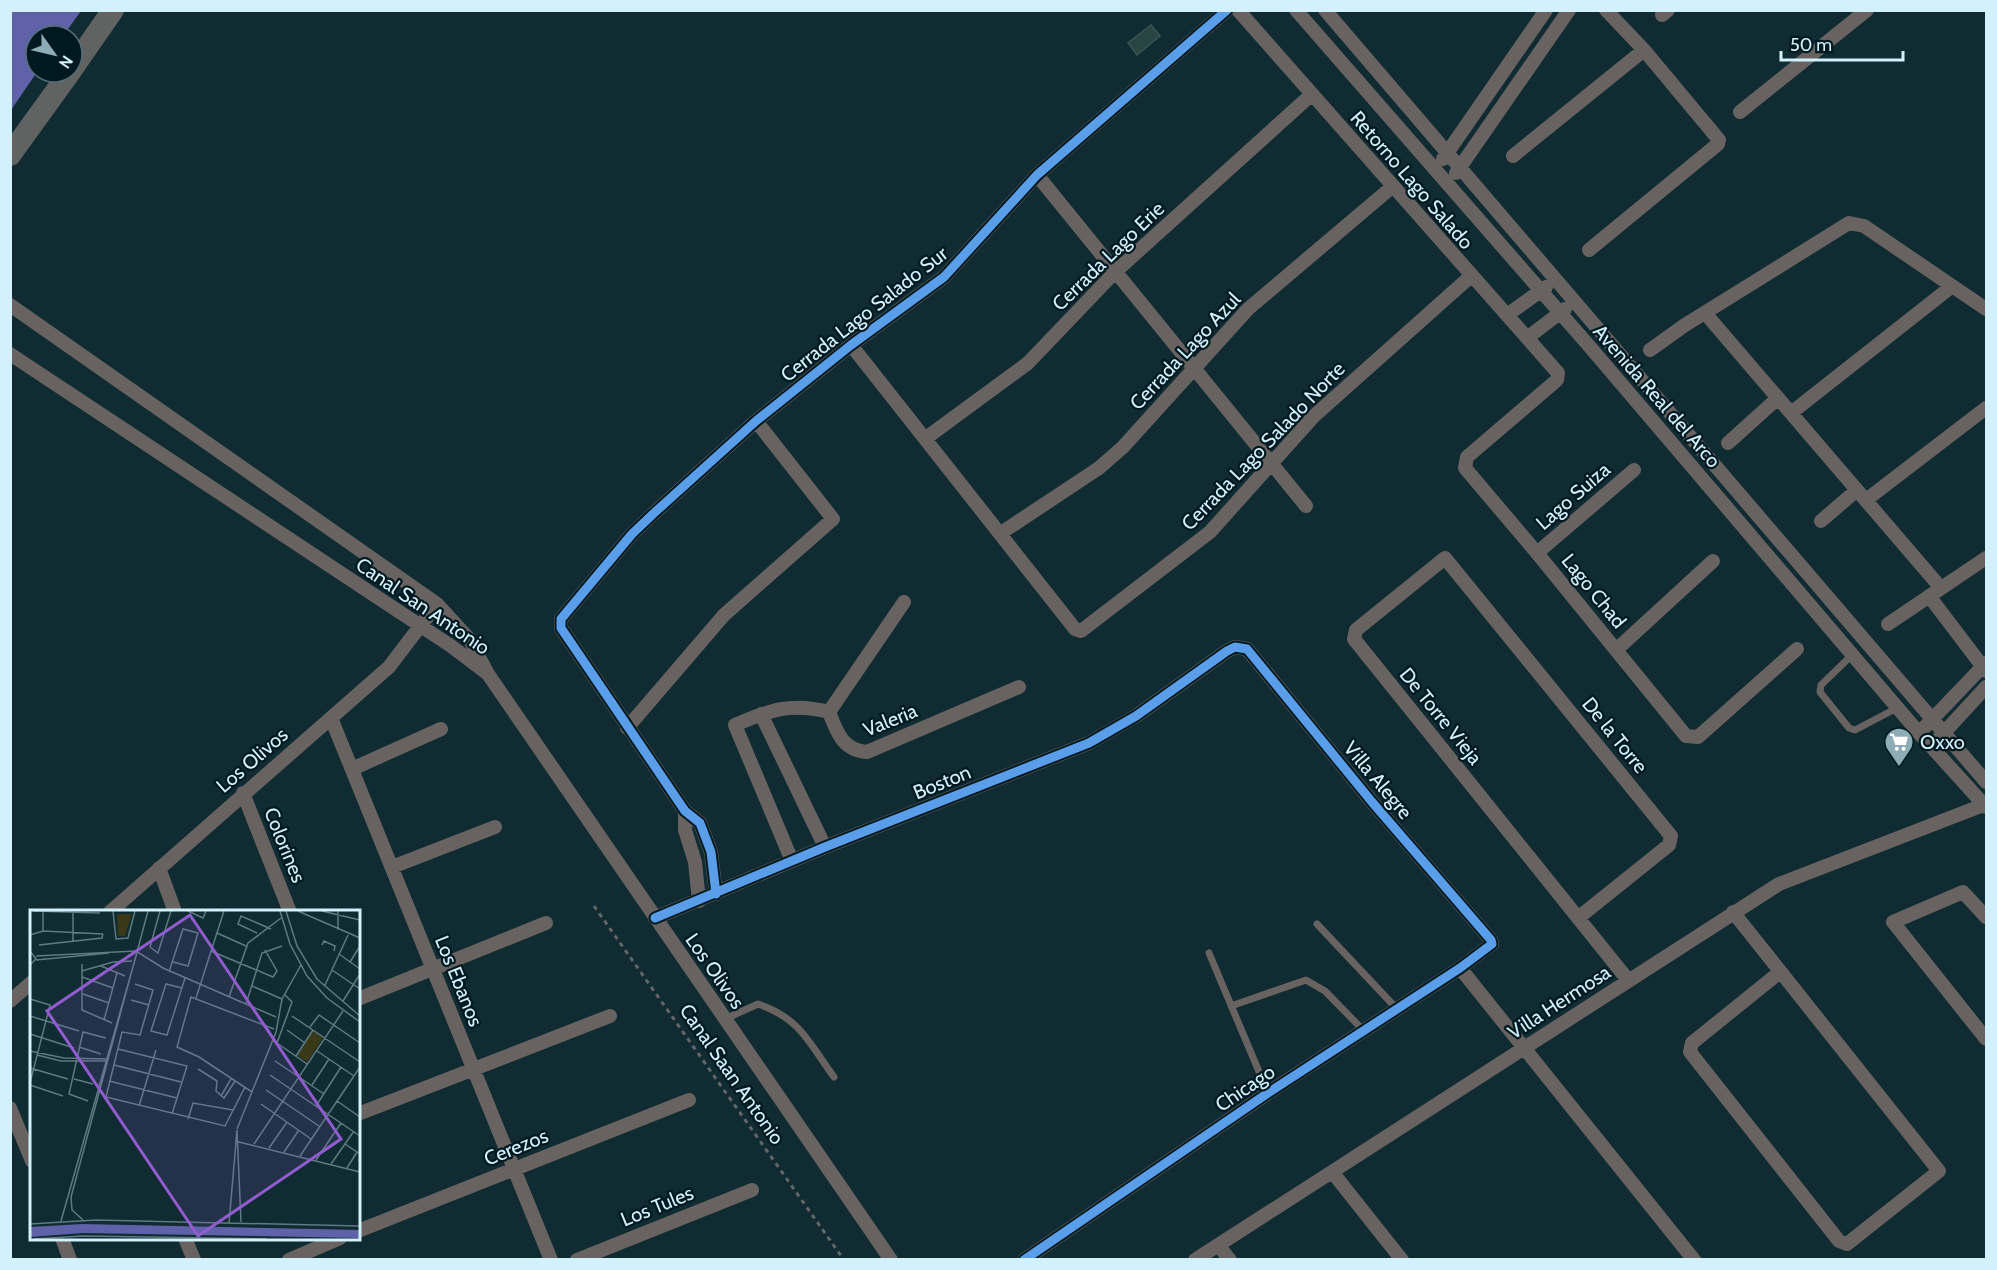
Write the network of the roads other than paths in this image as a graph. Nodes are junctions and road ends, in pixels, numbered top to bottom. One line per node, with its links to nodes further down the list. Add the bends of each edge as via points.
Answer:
1 (113, 10): 11 (main road)
2 (1227, 10): 20 (street, Cerrada Lago Salado Sur)
3 (1238, 10): 13 (street, Retorno Lago Salado)
4 (1296, 10): 19 (street, Avenida Real del Arco)
5 (1325, 10): 15 (street, Avenida Real del Arco)
6 (1546, 10): 15 (street)
7 (1569, 10): 18 (street)
8 (1606, 10): 10 (street)
9 (1868, 10): 14 (street)
10 (1644, 50): 17 (street); 23 (street, via 1718,138 1718,144)
11 (84, 51)
12 (61, 84): 16 (main road)
13 (1311, 94): 22 (street, Retorno Lago Salado); 24 (street, Cerrada Lago Erie)
14 (1740, 112)
15 (1447, 153): 18 (street, Avenida Real del Arco); 19 (street)
16 (10, 155)
17 (1513, 156)
18 (1459, 167): 21 (street); 26 (street, Avenida Real del Arco)
19 (1435, 171): 21 (street, Avenida Real del Arco)
20 (1037, 175): 24 (street); 36 (street, Cerrada Lago Salado Sur, via 944,277)
21 (1448, 185): 28 (street, Avenida Real del Arco)
22 (1392, 187): 25 (street, Retorno Lago Salado); 39 (street, Cerrada Lago Azul, via 1248,309)
23 (1589, 250)
24 (1115, 272): 39 (street); 45 (street, Cerrada Lago Erie, via 1028,363)
25 (1471, 276): 34 (street, Retorno Lago Salado); 47 (street, Cerrada Lago Salado Norte, via 1314,416)
26 (1557, 279): 28 (street); 29 (street, Avenida Real del Arco)
27 (1951, 287): 31 (street); 33 (street, via 1864,226 1849,223); 43 (street)
28 (1540, 291): 32 (street, Avenida Real del Arco); 34 (street)
29 (1576, 300): 32 (street); 53 (street, Avenida Real del Arco)
30 (10, 305): 62 (street, Canal San Antonio)
31 (1986, 309)
32 (1559, 313): 35 (street); 55 (street, Avenida Real del Arco)
33 (1705, 313): 37 (street); 41 (street)
34 (1507, 315): 35 (street, Retorno Lago Salado)
35 (1527, 338): 40 (street, Retorno Lago Salado)
36 (851, 345): 44 (street, Cerrada Lago Salado Sur); 45 (street)
37 (1650, 350)
38 (10, 354): 64 (street, Canal San Antonio)
39 (1193, 367): 47 (street); 52 (street, Cerrada Lago Azul, via 1123,447 1099,468)
40 (1558, 373): 54 (street, Lago Chad, via 1557,380 1463,464)
41 (1778, 398): 43 (street); 46 (street)
42 (1986, 408): 49 (street)
43 (1791, 413): 49 (street)
44 (756, 421): 78 (street, Cerrada Lago Salado Sur, via 632,534 561,619 561,628); 78 (street, via 833,519 724,615)
45 (926, 438): 52 (street)
46 (1728, 443)
47 (1271, 462): 50 (street); 52 (street, Cerrada Lago Salado Norte, via 1210,532 1084,630 1075,629)
48 (1634, 470): 54 (street, Lago Suiza)
49 (1861, 495): 51 (street); 59 (street)
50 (1306, 506)
51 (1821, 521)
52 (1001, 532)
53 (1779, 542): 55 (street); 77 (street, Avenida Real del Arco)
54 (1538, 553): 66 (street, Lago Chad)
55 (1765, 553): 68 (street, Avenida Real del Arco)
56 (1986, 558): 59 (street)
57 (1449, 560): 101 (street, De la Torre, via 1671,836 1669,845); 101 (street, De Torre Vieja, via 1443,559 1356,630 1354,639)
58 (1713, 561): 66 (street)
59 (1941, 588): 60 (street)
60 (1929, 596): 63 (street); 69 (street)
61 (904, 602): 74 (street)
62 (437, 604): 64 (street, Los Olivos); 70 (street, Canal San Antonio, via 470,640)
63 (1888, 624)
64 (419, 627): 70 (street, Canal San Antonio); 76 (street, Los Olivos, via 389,667)
65 (1797, 649): 66 (street, Lago Chad, via 1694,739 1686,736)
66 (1616, 650)
67 (1227, 651): 89 (street, Boston, via 1114,730 1089,743); 104 (street, Villa Alegre, via 1234,646 1247,649 1491,940)
68 (1852, 655): 73 (street, Avenida Real del Arco); 73 (lane, via 1821,685 1820,692 1849,728 1855,730)
69 (1985, 666): 77 (street)
70 (488, 674): 100 (street, Los Olivos)
71 (1019, 687): 74 (street, Valeria, via 867,752 854,751 842,742)
72 (1986, 687): 80 (street)
73 (1898, 708): 81 (street, Avenida Real del Arco)
74 (829, 712): 75 (street, via 787,706)
75 (761, 714): 89 (street); 90 (street, via 735,725)
76 (331, 718): 83 (street, Los Ebanos); 85 (street, Los Olivos)
77 (1934, 718): 80 (street, Avenida Real del Arco); 81 (street)
78 (627, 728): 87 (street)
79 (441, 729): 83 (street)
80 (1945, 732): 82 (street); 84 (street, Avenida Real del Arco)
81 (1919, 733): 82 (street, Avenida Real del Arco)
82 (1931, 746): 86 (street, Avenida Real del Arco)
83 (352, 769): 91 (street, Los Ebanos)
84 (1986, 783): 86 (street, Villa Hermosa)
85 (243, 793): 92 (street, Los Olivos); 97 (street, Colorines)
86 (1983, 804): 98 (street, Villa Hermosa, via 1800,874)
87 (684, 811): 93 (street, via 700,823 709,845); 94 (street)
88 (495, 827): 91 (street)
89 (825, 847): 90 (street, Boston)
90 (792, 861): 93 (street, Boston)
91 (392, 867): 107 (street, Los Ebanos)
92 (159, 868): 95 (street, Los Olivos); 96 (street)
93 (716, 894): 94 (street, Boston)
94 (699, 901): 100 (street, Boston)
95 (112, 910)
96 (174, 910)
97 (289, 910)
98 (1733, 912): 108 (street); 109 (street, Villa Hermosa)
99 (1986, 917): 118 (street, via 1963,892 1893,922)
100 (655, 918): 116 (street, Los Olivos)
101 (1578, 918): 109 (street)
102 (546, 923): 107 (street)
103 (1317, 924): 114 (lane)
104 (1488, 949): 106 (street, Chicago)
105 (1209, 953): 113 (lane)
106 (1460, 968): 114 (street, Chicago); 119 (street)
107 (433, 970): 111 (street); 120 (street, Los Ebanos)
108 (1780, 972): 108 (street, via 1692,1043 1690,1052 1839,1241 1847,1244 1939,1171)
109 (1628, 980): 119 (street, Villa Hermosa)
110 (30, 984): 112 (street)
111 (360, 998)
112 (10, 1000)
113 (1231, 1006): 117 (lane, via 1306,980 1325,991); 122 (lane)
114 (1398, 1010): 117 (street, Chicago)
115 (610, 1016): 120 (street)
116 (725, 1019): 121 (lane, via 758,1004 779,1011 792,1020); 142 (street, Los Olivos)
117 (1365, 1032): 122 (street, Chicago)
118 (1986, 1039)
119 (1522, 1049): 128 (street, Villa Hermosa); 136 (street)
120 (473, 1068): 125 (street); 127 (street, Los Ebanos)
121 (834, 1077)
122 (1268, 1094): 143 (street, Chicago)
123 (688, 1100): 127 (street, Cerezos)
124 (10, 1108): 126 (street)
125 (360, 1113)
126 (30, 1156)
127 (514, 1168): 130 (street, Cerezos); 140 (street, Los Ebanos)
128 (1333, 1173): 134 (street, Villa Hermosa); 146 (street)
129 (752, 1190): 141 (street, Los Tules)
130 (360, 1230)
131 (62, 1240): 137 (street)
132 (185, 1240): 138 (street)
133 (338, 1240): 135 (street)
134 (1218, 1245): 144 (street, Villa Hermosa); 145 (street)
135 (309, 1256): 139 (street)
136 (1686, 1257)
137 (70, 1260)
138 (194, 1260)
139 (289, 1260)
140 (551, 1260)
141 (577, 1260)
142 (891, 1260)
143 (1024, 1260)
144 (1195, 1260)
145 (1230, 1260)
146 (1402, 1260)

